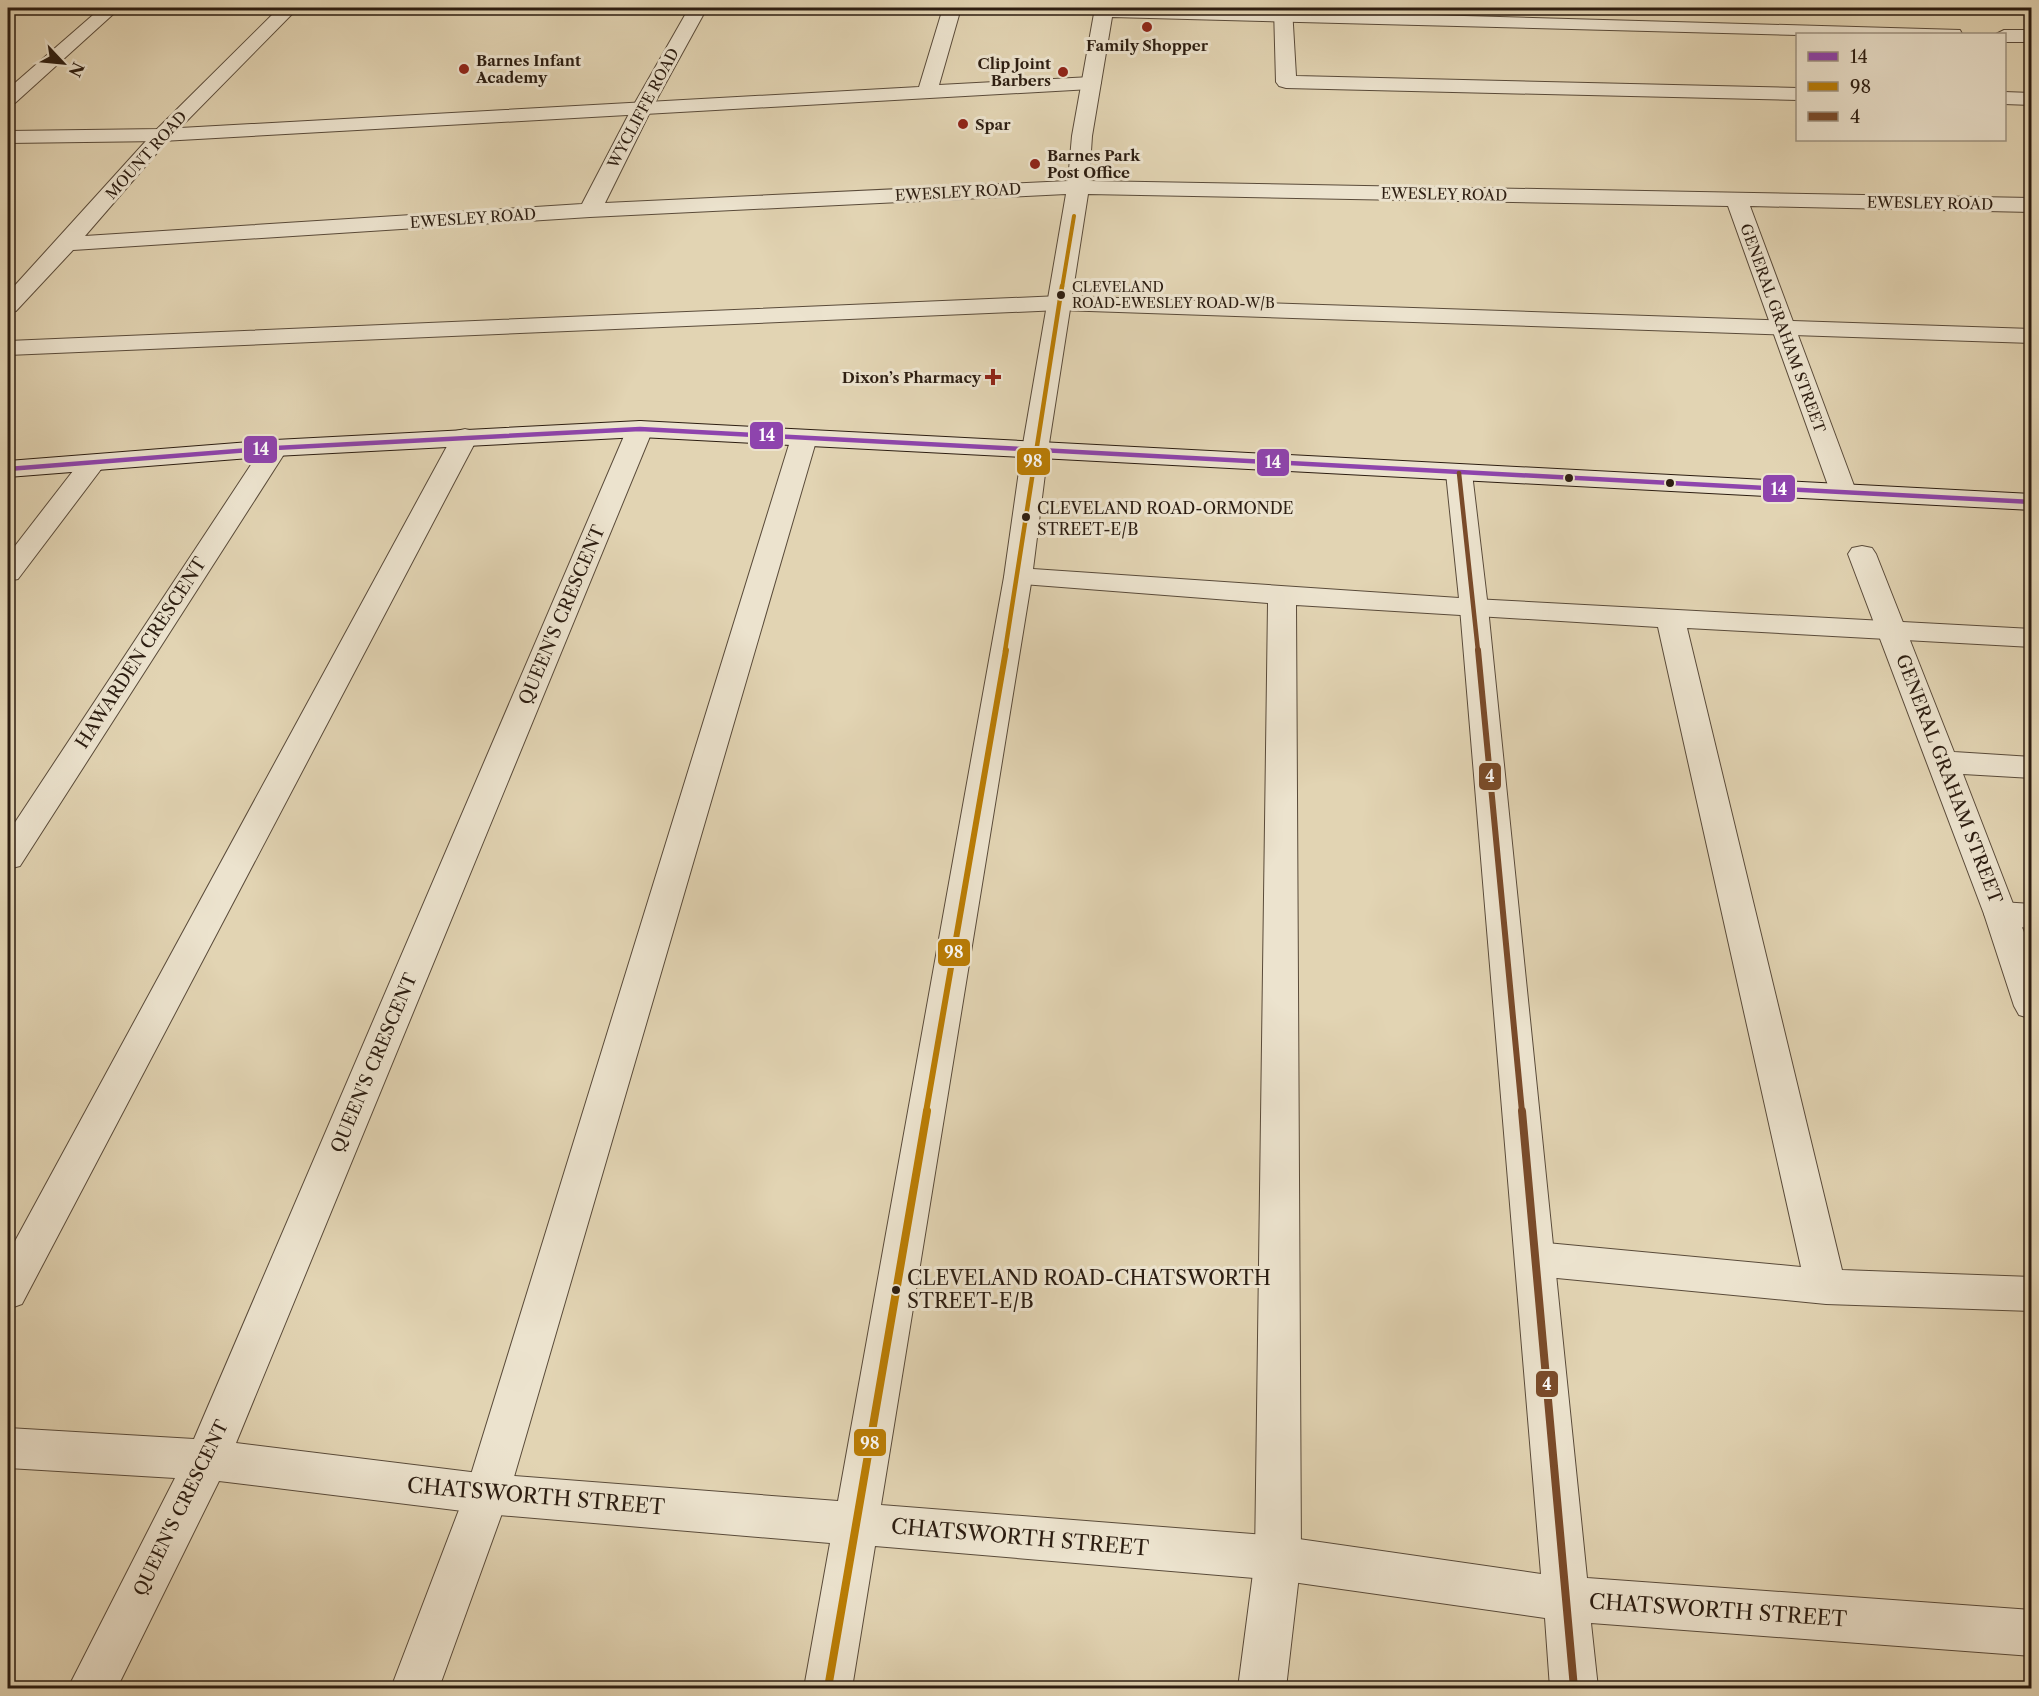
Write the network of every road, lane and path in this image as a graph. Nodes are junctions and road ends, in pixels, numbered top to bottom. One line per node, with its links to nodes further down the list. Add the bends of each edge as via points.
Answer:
1 (111, 8): 14 (street)
2 (289, 8): 17 (street, MOUNT ROAD)
3 (698, 8): 16 (street, WYCLIFFE ROAD)
4 (952, 8): 11 (street)
5 (1103, 9): 6 (street); 10 (street)
6 (1283, 13): 7 (street); 12 (street, via 1286,82)
7 (1921, 33)
8 (2006, 36): 9 (street)
9 (2031, 36)
10 (1091, 83): 11 (street); 19 (street)
11 (928, 90): 16 (street)
12 (1796, 93)
13 (2006, 98): 15 (street)
14 (8, 99)
15 (2031, 99)
16 (642, 108): 17 (street); 22 (street, WYCLIFFE ROAD)
17 (162, 135): 18 (street); 23 (street, MOUNT ROAD)
18 (8, 137)
19 (1078, 187): 20 (street, EWESLEY ROAD); 22 (street, EWESLEY ROAD); 24 (street)
20 (1736, 199): 21 (street, EWESLEY ROAD); 26 (street, GENERAL GRAHAM STREET)
21 (2031, 205)
22 (590, 210): 23 (street, EWESLEY ROAD)
23 (66, 244): 25 (street, MOUNT ROAD)
24 (1060, 303): 26 (street); 28 (street); 33 (street)
25 (8, 306)
26 (1782, 329): 27 (street); 37 (street, GENERAL GRAHAM STREET)
27 (2031, 336)
28 (8, 348)
29 (640, 429): 30 (street); 31 (street); 57 (street, QUEEN'S CRESCENT)
30 (465, 437): 32 (street); 54 (street)
31 (804, 438): 33 (street); 58 (street)
32 (276, 448): 34 (street); 49 (street, HAWARDEN CRESCENT)
33 (1035, 450): 36 (street); 41 (street)
34 (92, 464): 35 (street); 40 (street)
35 (8, 469)
36 (1459, 473): 37 (street); 43 (street)
37 (1842, 491): 38 (street)
38 (2031, 502)
39 (1862, 554): 45 (street, GENERAL GRAHAM STREET)
40 (8, 573)
41 (1018, 577): 42 (street); 59 (street)
42 (1282, 595): 43 (street); 60 (street)
43 (1474, 608): 44 (street); 52 (street)
44 (1670, 617): 45 (street); 53 (street)
45 (1893, 630): 46 (street); 47 (street, GENERAL GRAHAM STREET)
46 (2031, 638)
47 (1941, 762): 48 (street); 50 (street, GENERAL GRAHAM STREET)
48 (2031, 768)
49 (8, 858)
50 (2016, 915): 51 (street, GENERAL GRAHAM STREET)
51 (2031, 1006)
52 (1536, 1259): 53 (street); 61 (street)
53 (1826, 1287): 55 (street)
54 (8, 1292)
55 (2031, 1294)
56 (8, 1448): 57 (street, CHATSWORTH STREET)
57 (207, 1460): 58 (street, CHATSWORTH STREET); 63 (street, QUEEN'S CRESCENT)
58 (487, 1494): 59 (street, CHATSWORTH STREET); 64 (street)
59 (854, 1523): 60 (street, CHATSWORTH STREET); 65 (street)
60 (1278, 1558): 61 (street, CHATSWORTH STREET); 66 (street)
61 (1564, 1599): 62 (street, CHATSWORTH STREET); 67 (street)
62 (2031, 1633)
63 (92, 1689)
64 (415, 1689)
65 (828, 1689)
66 (1262, 1689)
67 (1574, 1689)

